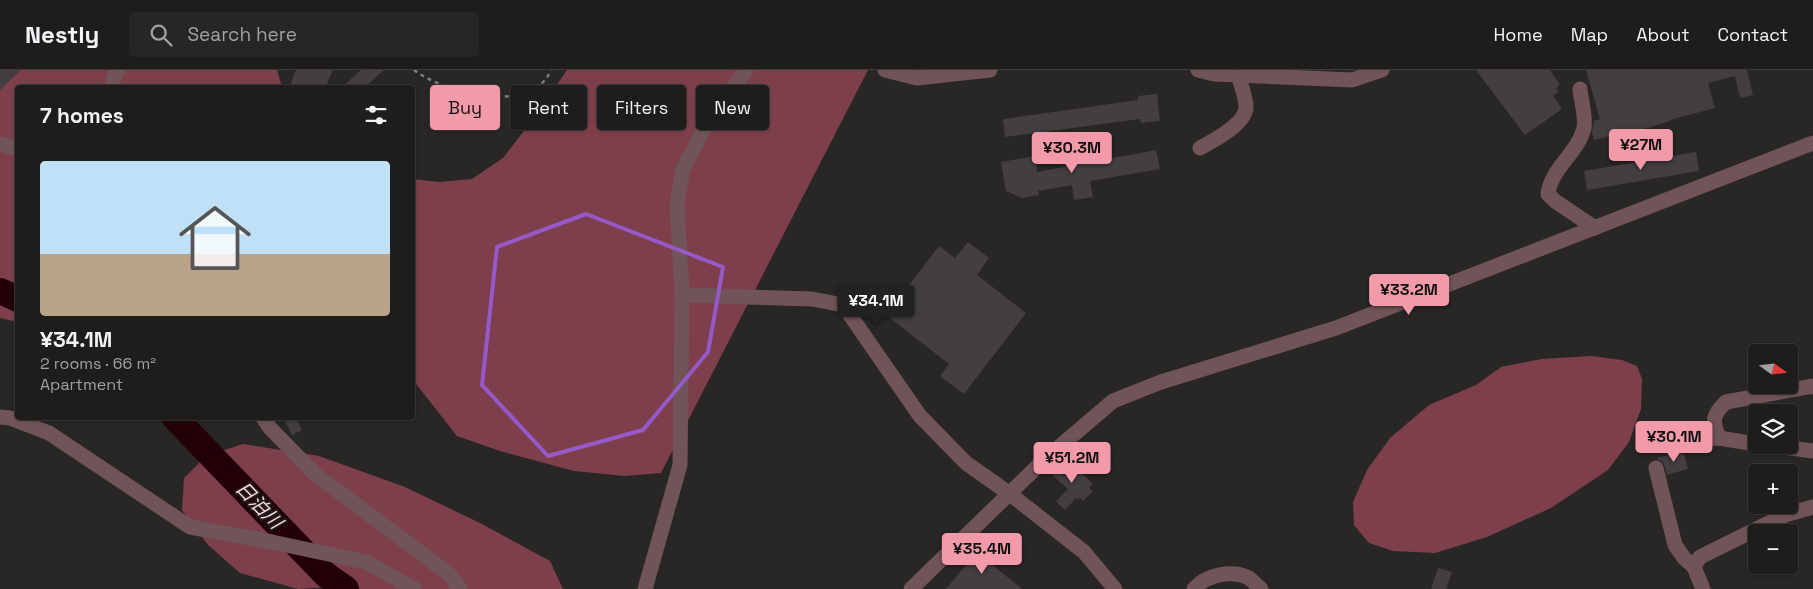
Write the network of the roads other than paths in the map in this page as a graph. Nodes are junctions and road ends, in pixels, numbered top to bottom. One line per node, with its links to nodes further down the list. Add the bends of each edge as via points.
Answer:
1 (118, 70): 8 (street)
2 (746, 70): 15 (street, via 702,133 684,169 677,203)
3 (885, 70): 4 (street, via 917,78)
4 (990, 70)
5 (1198, 70): 7 (street)
6 (1382, 70): 7 (street, via 1352,80)
7 (1238, 75): 13 (street, via 1246,107 1242,117 1222,137)
8 (113, 85)
9 (1580, 89): 14 (street, via 1584,126 1580,140 1549,183 1548,194)
10 (1813, 142): 14 (street)
11 (0, 144): 12 (street)
12 (15, 148)
13 (1200, 148)
14 (1596, 228): 27 (street, via 1336,328 1161,382 1113,401 1045,459)
15 (682, 295): 27 (street, via 812,299 843,305 920,416 966,463); 32 (street, via 680,465)
16 (1813, 386): 21 (street, via 1726,402 1716,412 1713,425)
17 (0, 417): 19 (street)
18 (15, 420): 30 (street, via 49,433 190,527 366,562)
19 (15, 420)
20 (265, 420): 31 (street, via 315,474 449,574)
21 (1719, 438): 22 (street); 23 (street, via 1699,439)
22 (1748, 443)
23 (1684, 445)
24 (1798, 449): 25 (street)
25 (1813, 451)
26 (1656, 468): 29 (street, via 1675,544)
27 (1010, 494): 33 (street); 34 (street, via 1084,552)
28 (1813, 507): 29 (street, via 1785,515 1700,557)
29 (1694, 567): 37 (street)
30 (414, 589)
31 (460, 589)
32 (646, 589)
33 (911, 589)
34 (1115, 589)
35 (1194, 589): 36 (street, via 1201,581 1230,573 1249,578)
36 (1261, 589)
37 (1704, 589)

